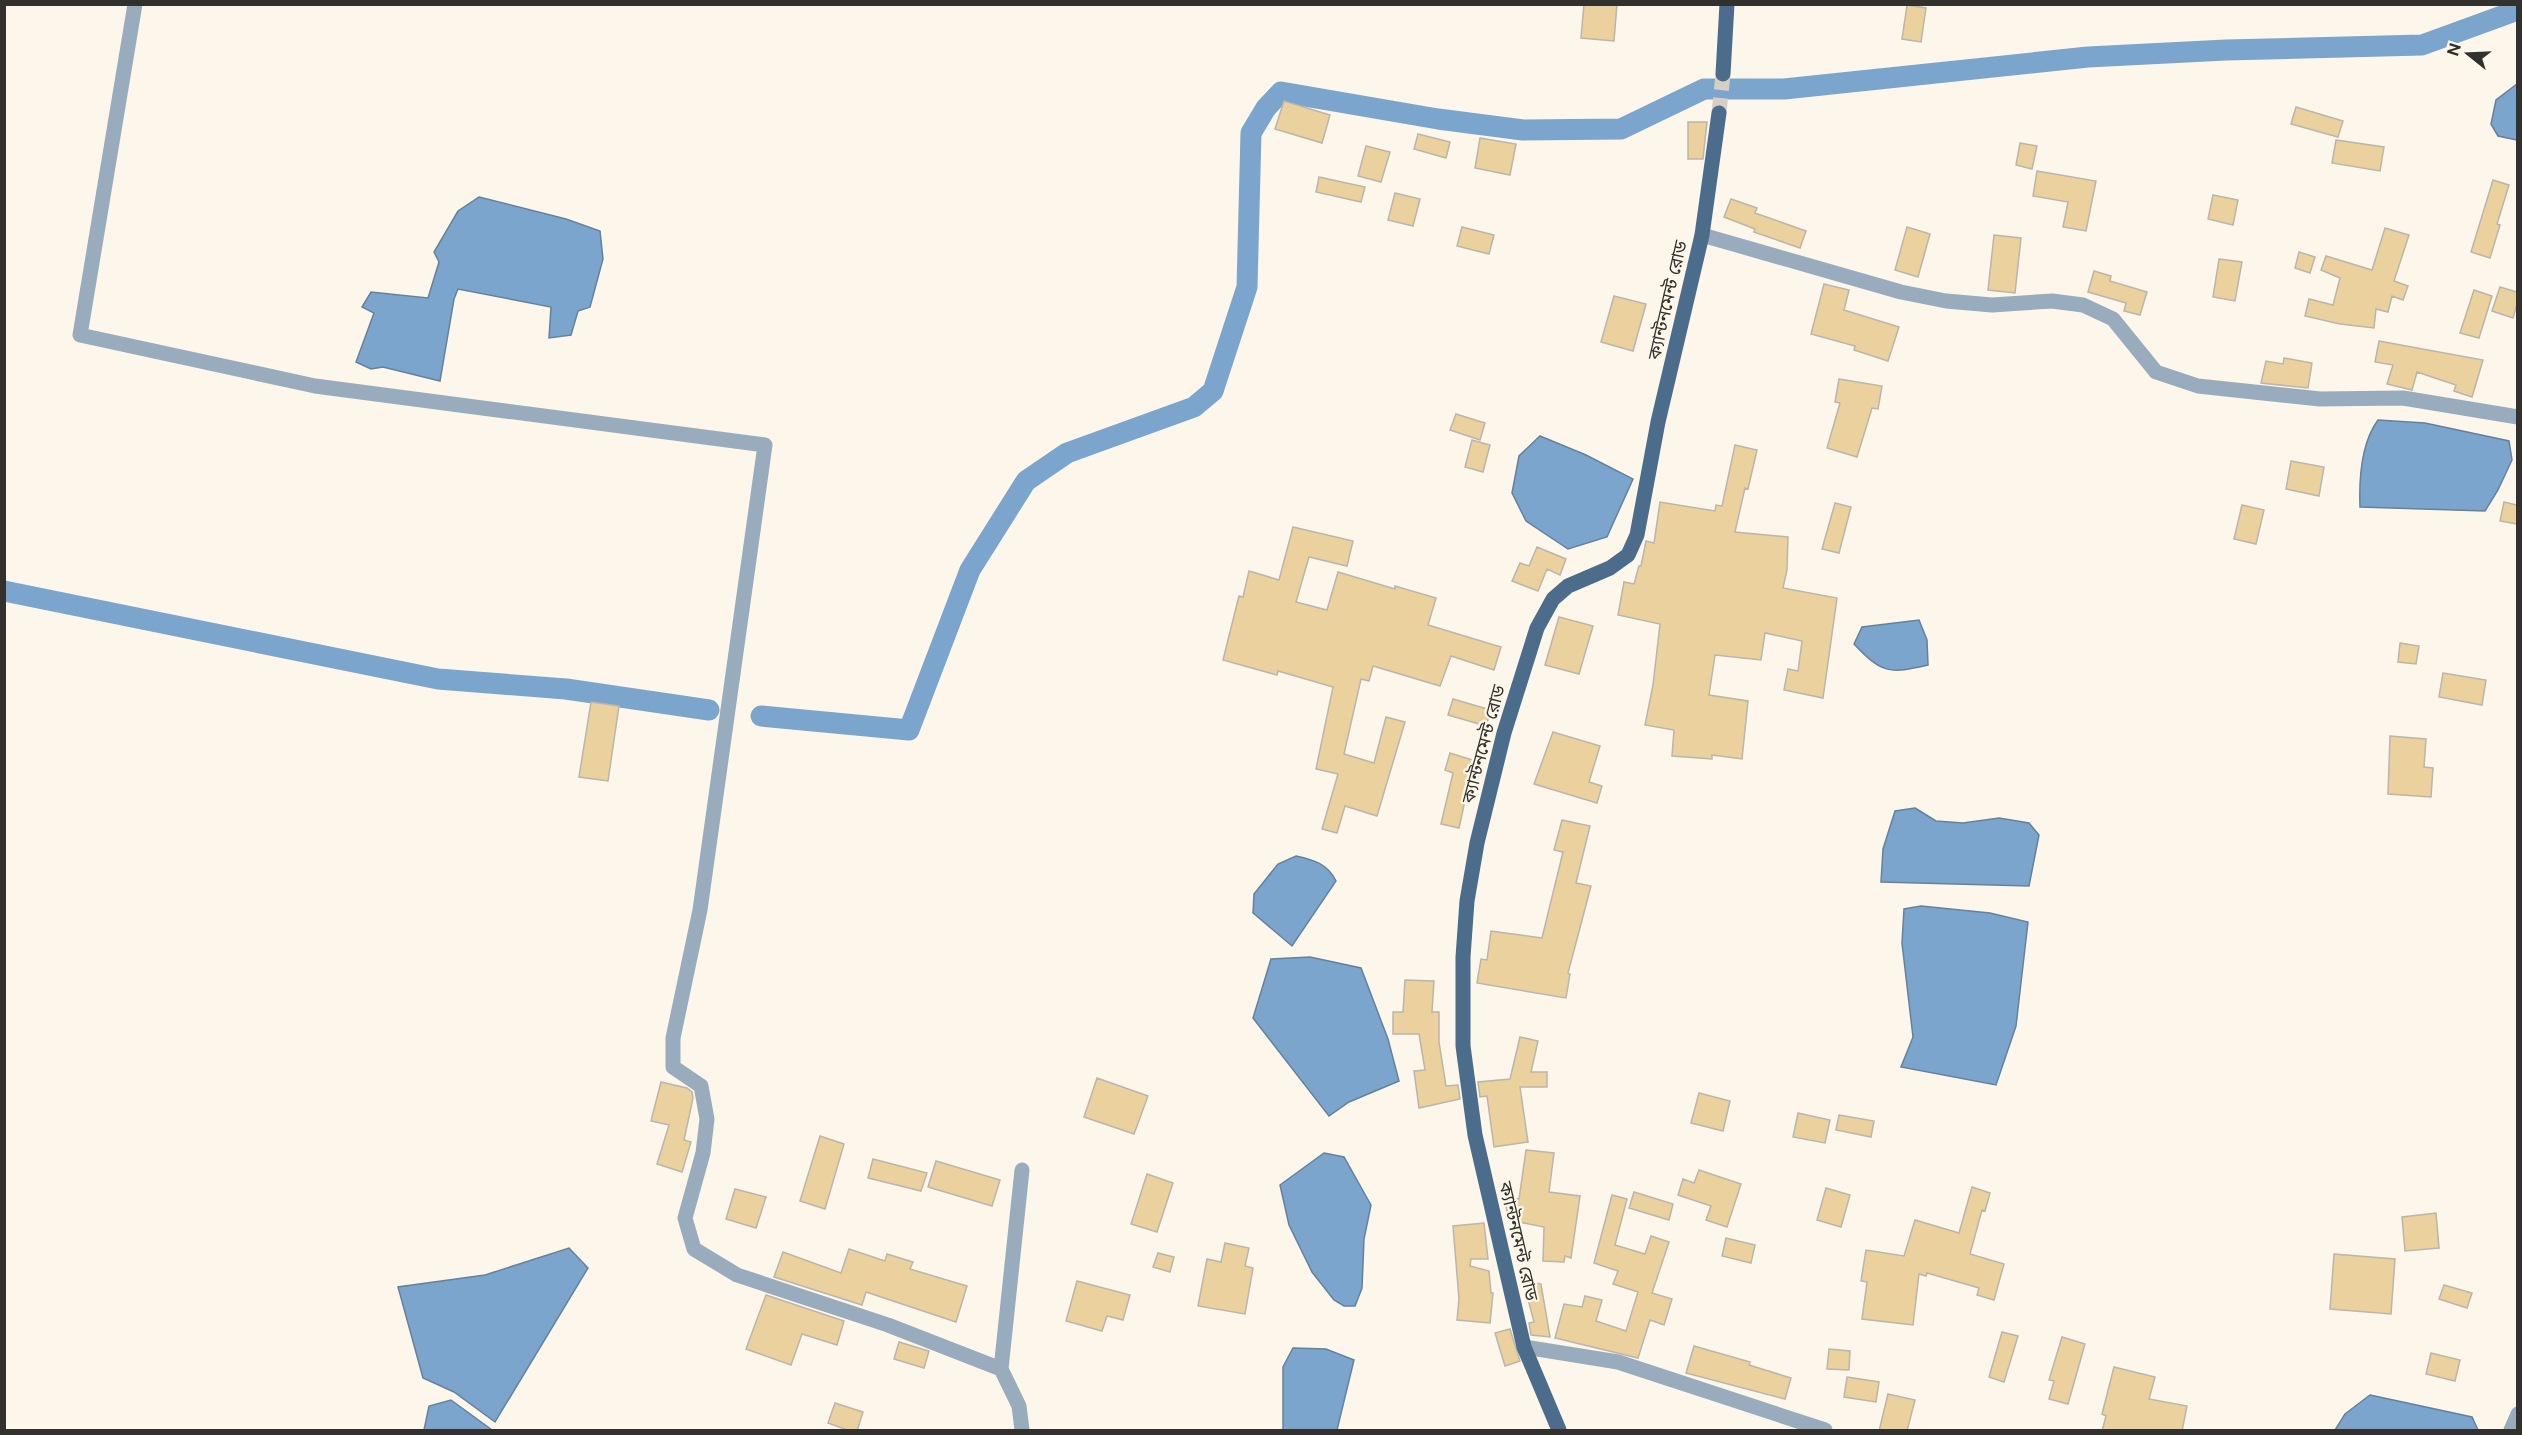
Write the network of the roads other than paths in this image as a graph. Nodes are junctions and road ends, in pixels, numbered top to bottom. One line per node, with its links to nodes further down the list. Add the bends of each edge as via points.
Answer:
1 (135, 4): 9 (street, via 80,335 315,386 765,445 700,910 673,1038 674,1067 701,1086 707,1119 703,1153 685,1218 694,1249 736,1275 888,1325)
2 (1727, 4): 3 (main road)
3 (1723, 74)
4 (1719, 112): 5 (main road, ক্যান্টনমেন্ট রোড)
5 (1702, 235): 6 (street, via 1901,292 1946,301 1992,305 2052,301 2083,305 2113,319 2156,372 2198,386 2320,399 2403,398); 8 (main road, ক্যান্টনমেন্ট রোড, via 1658,422 1637,535 1628,555 1610,568 1568,586 1554,599 1537,628 1504,733 1467,901 1463,1046 1474,1134)
6 (2517, 417)
7 (1022, 1170): 9 (street)
8 (1524, 1347): 12 (main road, ক্যান্টনমেন্ট রোড); 13 (street, via 1618,1362)
9 (1001, 1370): 11 (street, via 1019,1406)
10 (2517, 1414): 14 (street)
11 (1022, 1431)
12 (1559, 1431)
13 (1825, 1431)
14 (2511, 1431)

